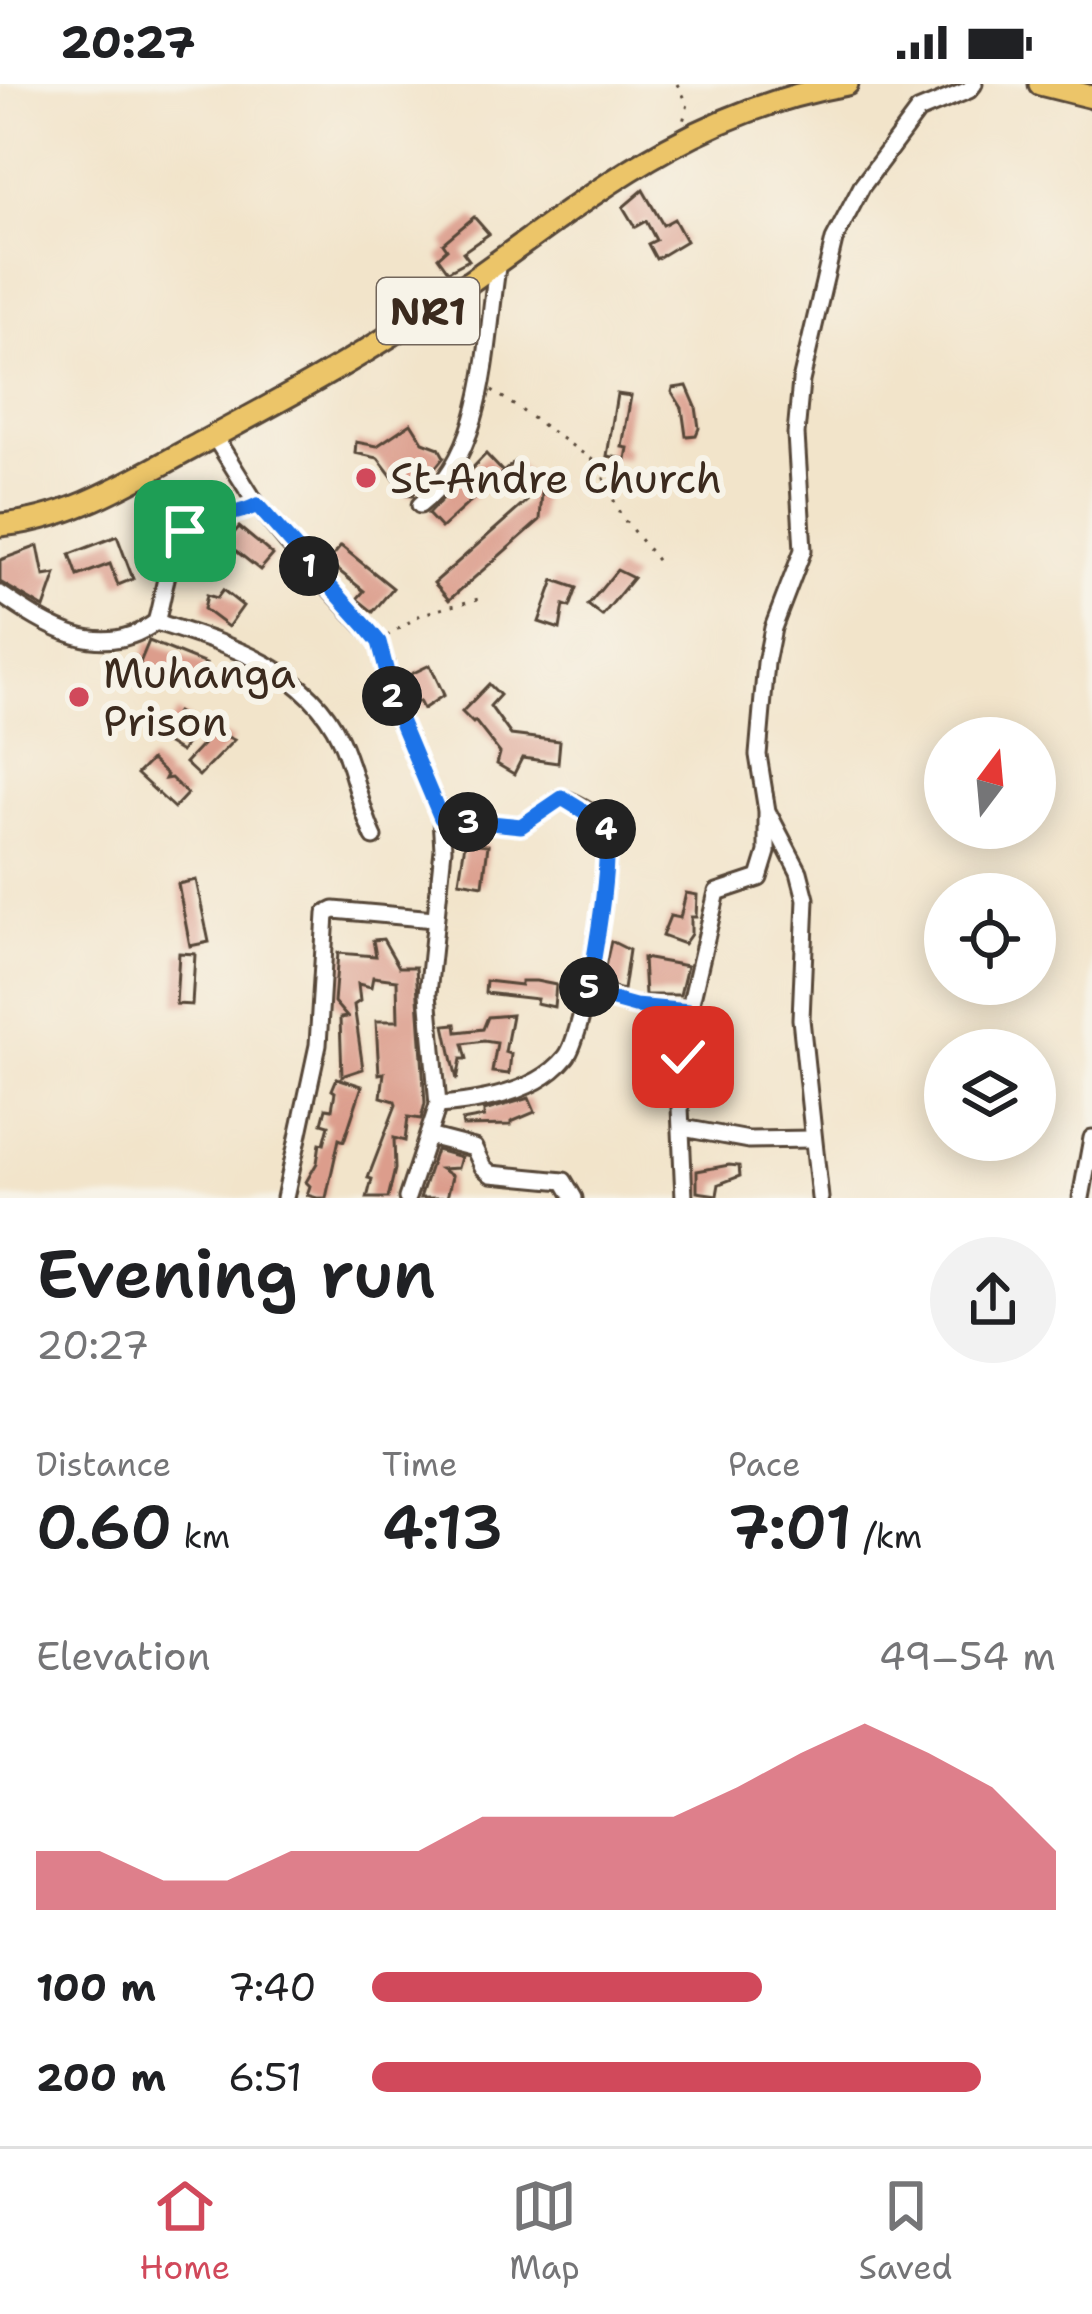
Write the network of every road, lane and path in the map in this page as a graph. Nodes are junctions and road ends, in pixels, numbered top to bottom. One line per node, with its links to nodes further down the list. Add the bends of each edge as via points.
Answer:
1 (677, 84): 6 (path, via 688,104)
2 (847, 84): 6 (highway, NR1, via 756,107)
3 (974, 84): 18 (street, via 918,111 873,168 834,240 799,399 803,550 773,628 760,695)
4 (1040, 84): 5 (highway)
5 (1092, 97)
6 (679, 139): 7 (highway, NR1)
7 (499, 261): 8 (street); 9 (highway, NR1, via 425,314)
8 (480, 382): 11 (street, via 453,469); 13 (path, via 597,463 621,516)
9 (214, 436): 10 (street); 12 (highway, NR1, via 80,504)
10 (257, 505): 16 (street, via 185,531); 17 (street)
11 (420, 505)
12 (0, 525)
13 (661, 565)
14 (0, 594): 16 (street, via 54,627 94,639 130,639)
15 (478, 599): 17 (path, via 422,614)
16 (156, 622): 20 (street, via 220,642 307,692 338,734)
17 (379, 642): 19 (street, via 399,718)
18 (767, 811): 23 (street, via 759,878 717,892); 28 (street, via 806,899 801,1018)
19 (441, 818): 21 (street); 22 (street, via 521,826 562,798 603,823 601,917)
20 (374, 837)
21 (434, 919): 24 (street, via 428,994); 29 (street, via 326,914 318,1045)
22 (588, 993): 23 (street); 24 (street, via 558,1064 509,1093)
23 (689, 1011): 25 (street)
24 (438, 1105): 26 (street)
25 (683, 1128): 28 (street, via 749,1140); 32 (street)
26 (428, 1136): 30 (street); 31 (street, via 474,1148 491,1174 565,1181)
27 (1092, 1138): 34 (street)
28 (812, 1139): 33 (street)
29 (285, 1198)
30 (407, 1198)
31 (574, 1198)
32 (684, 1198)
33 (820, 1198)
34 (1081, 1198)

